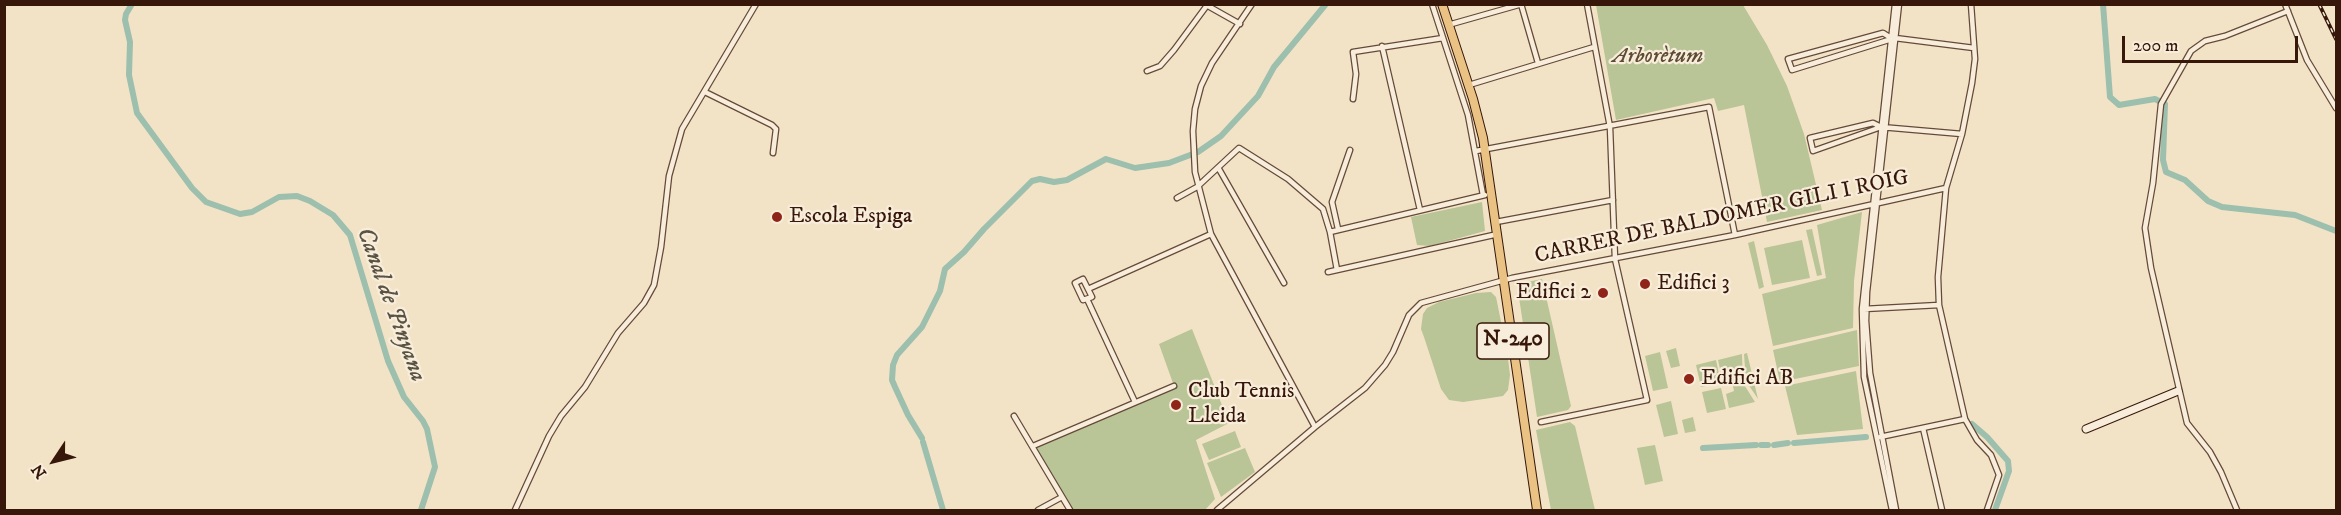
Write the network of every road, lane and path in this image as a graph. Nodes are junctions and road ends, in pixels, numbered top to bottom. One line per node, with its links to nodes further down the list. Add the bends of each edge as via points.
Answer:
1 (756, 4): 24 (street)
2 (1252, 4): 12 (street)
3 (1432, 4): 14 (street)
4 (1442, 4): 13 (main road, N-240)
5 (1587, 4): 18 (street)
6 (1897, 4): 15 (street)
7 (1971, 4): 19 (street)
8 (2285, 4): 11 (street)
9 (1208, 5): 12 (street); 22 (street, via 1160,66)
10 (1522, 5): 13 (street); 21 (street)
11 (2288, 11): 26 (street, via 2307,60); 59 (street, via 2205,41 2191,51 2162,102 2145,228)
12 (1240, 24): 35 (street, via 1201,86 1195,109 1193,149)
13 (1448, 25): 16 (main road, N-240)
14 (1443, 38): 17 (street); 20 (street)
15 (1893, 38): 15 (street, via 1883,33 1788,58 1792,69); 19 (street); 28 (street)
16 (1454, 41): 20 (street); 23 (main road, N-240)
17 (1382, 46): 25 (street, via 1353,52); 42 (street)
18 (1594, 47): 21 (street); 27 (street)
19 (1974, 48): 29 (street)
20 (1451, 62): 31 (street)
21 (1538, 63): 23 (street)
22 (1146, 71)
23 (1469, 85): 32 (main road, N-240)
24 (705, 92): 33 (street, via 772,125 776,129); 70 (street, via 682,129 675,150 654,285 561,416)
25 (1353, 99)
26 (2337, 108)
27 (1610, 127): 32 (street); 40 (street); 48 (street, via 1709,107)
28 (1883, 127): 28 (street, via 1873,123 1810,138 1813,151); 29 (street); 41 (street)
29 (1962, 134): 36 (street)
30 (1350, 150): 44 (street, via 1332,202)
31 (1476, 150): 32 (street); 38 (street)
32 (1486, 150): 37 (main road, N-240)
33 (773, 153)
34 (1219, 169): 35 (street); 45 (street, via 1239,148 1288,179 1323,209); 53 (street)
35 (1197, 187): 39 (street); 46 (street)
36 (1946, 188): 41 (street, CARRER DE BALDOMER GILI I ROIG); 56 (street)
37 (1492, 194): 38 (street); 43 (main road, N-240)
38 (1483, 195): 42 (street)
39 (1177, 198)
40 (1613, 200): 43 (street); 49 (street)
41 (1874, 205): 48 (street, CARRER DE BALDOMER GILI I ROIG); 57 (street)
42 (1420, 210): 44 (street)
43 (1496, 222): 47 (main road, N-240)
44 (1338, 229): 45 (street)
45 (1330, 232): 50 (street)
46 (1211, 234): 54 (street); 64 (street)
47 (1498, 234): 50 (street); 52 (main road, N-240)
48 (1735, 235): 49 (street, CARRER DE BALDOMER GILI I ROIG)
49 (1615, 259): 52 (street, CARRER DE BALDOMER GILI I ROIG); 63 (street, via 1647,400)
50 (1337, 270): 51 (street)
51 (1328, 272)
52 (1504, 280): 64 (street, CARRER DE BALDOMER GILI I ROIG, via 1421,303 1409,315 1393,352 1369,384); 74 (main road, N-240)
53 (1284, 283)
54 (1088, 289): 55 (street, via 1092,297); 55 (street, via 1083,279 1075,283 1083,300)
55 (1087, 299): 60 (street)
56 (1939, 305): 57 (street); 62 (street)
57 (1864, 309): 67 (street)
58 (1174, 386): 60 (street)
59 (2178, 391): 66 (street); 79 (street, via 2187,423 2222,472)
60 (1135, 402): 68 (street)
61 (1014, 416): 68 (street)
62 (1965, 419): 65 (street); 78 (street, via 1991,455 1999,475)
63 (1541, 422)
64 (1315, 427): 73 (street, CARRER DE BALDOMER GILI I ROIG)
65 (1923, 428): 67 (street); 77 (street)
66 (2086, 429)
67 (1880, 437): 75 (street); 76 (street)
68 (1033, 446): 69 (street)
69 (1062, 497): 71 (street); 72 (street)
70 (515, 510)
71 (1038, 510)
72 (1070, 510)
73 (1217, 510)
74 (1537, 510)
75 (1892, 510)
76 (1896, 510)
77 (1942, 510)
78 (1987, 510)
79 (2238, 510)

